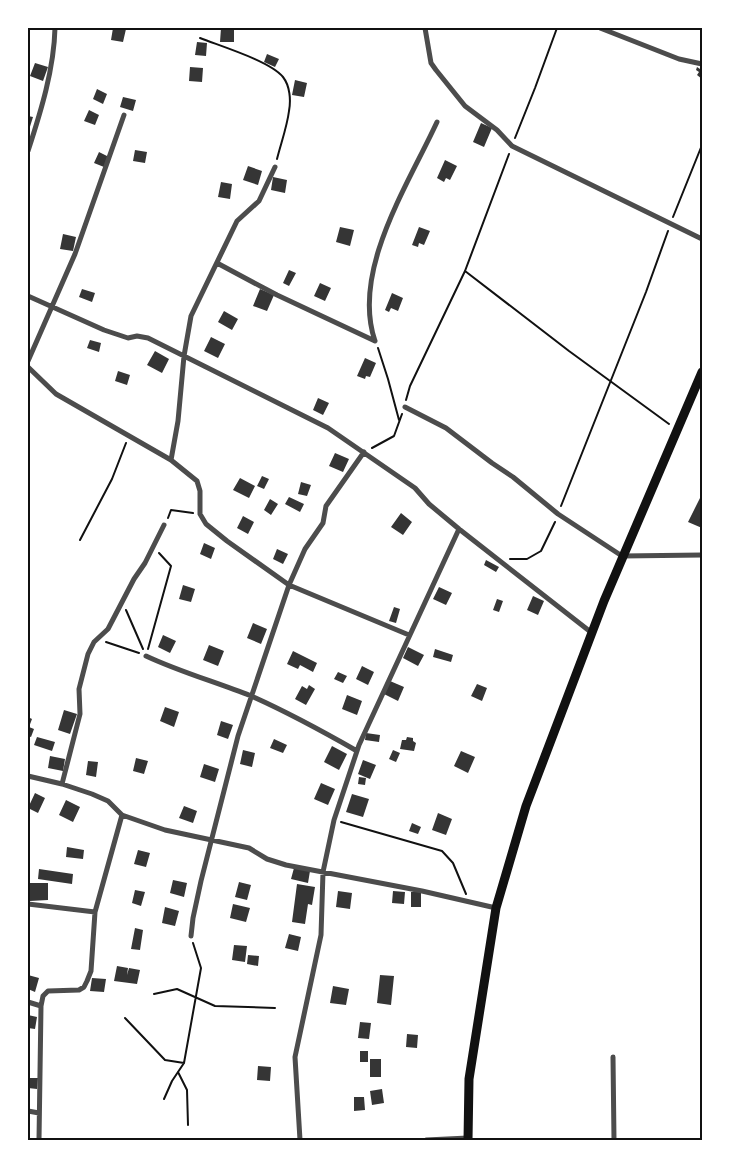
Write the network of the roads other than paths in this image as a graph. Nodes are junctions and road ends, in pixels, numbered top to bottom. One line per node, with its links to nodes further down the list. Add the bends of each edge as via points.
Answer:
1 (55, 28): 7 (street, via 48,79)
2 (425, 28): 9 (street, via 431,64 465,106 512,146)
3 (600, 28): 4 (street, via 679,59)
4 (702, 64)
5 (124, 115): 12 (street, via 75,254)
6 (437, 122): 10 (street, via 388,225 374,265 369,309 375,341)
7 (28, 150)
8 (275, 167): 10 (street, via 259,201 237,221)
9 (702, 239)
10 (217, 263): 13 (street, via 191,316)
11 (28, 296): 12 (street)
12 (52, 306): 13 (street, via 104,330 128,338 148,338); 14 (street)
13 (184, 356): 18 (street, via 328,428); 19 (street)
14 (28, 362)
15 (28, 367): 19 (street, via 56,394)
16 (702, 372): 23 (main road)
17 (404, 407): 23 (street, via 446,428 513,476 558,514)
18 (364, 452): 21 (street, via 415,488); 24 (street, via 326,506 323,523 305,549)
19 (171, 460): 24 (street, via 196,481 200,491 200,514 206,524)
20 (164, 524): 31 (street, via 108,628 94,642 88,654 79,689 80,714)
21 (459, 529): 25 (street); 26 (street)
22 (702, 554): 23 (street)
23 (622, 556): 25 (main road)
24 (289, 585): 26 (street); 28 (street)
25 (592, 633): 36 (main road, via 526,806)
26 (409, 635): 29 (street)
27 (146, 656): 28 (street)
28 (251, 697): 29 (street); 33 (street)
29 (357, 751): 34 (street, via 334,820)
30 (28, 776): 31 (street)
31 (62, 784): 32 (street, via 108,802)
32 (122, 815): 33 (street, via 165,830); 37 (street)
33 (211, 839): 34 (street, via 248,848 286,865); 38 (street)
34 (323, 872): 36 (street); 46 (street, via 320,935 294,1056)
35 (28, 904): 37 (street)
36 (496, 908): 44 (main road, via 469,1079)
37 (95, 912): 40 (street, via 91,971 84,987 80,990 48,991)
38 (191, 936)
39 (28, 1002): 40 (street)
40 (41, 1006): 43 (street)
41 (613, 1057): 48 (street)
42 (28, 1111): 43 (street)
43 (39, 1113): 45 (street)
44 (468, 1139): 47 (street)
45 (39, 1140)
46 (300, 1140)
47 (426, 1140)
48 (614, 1140)

